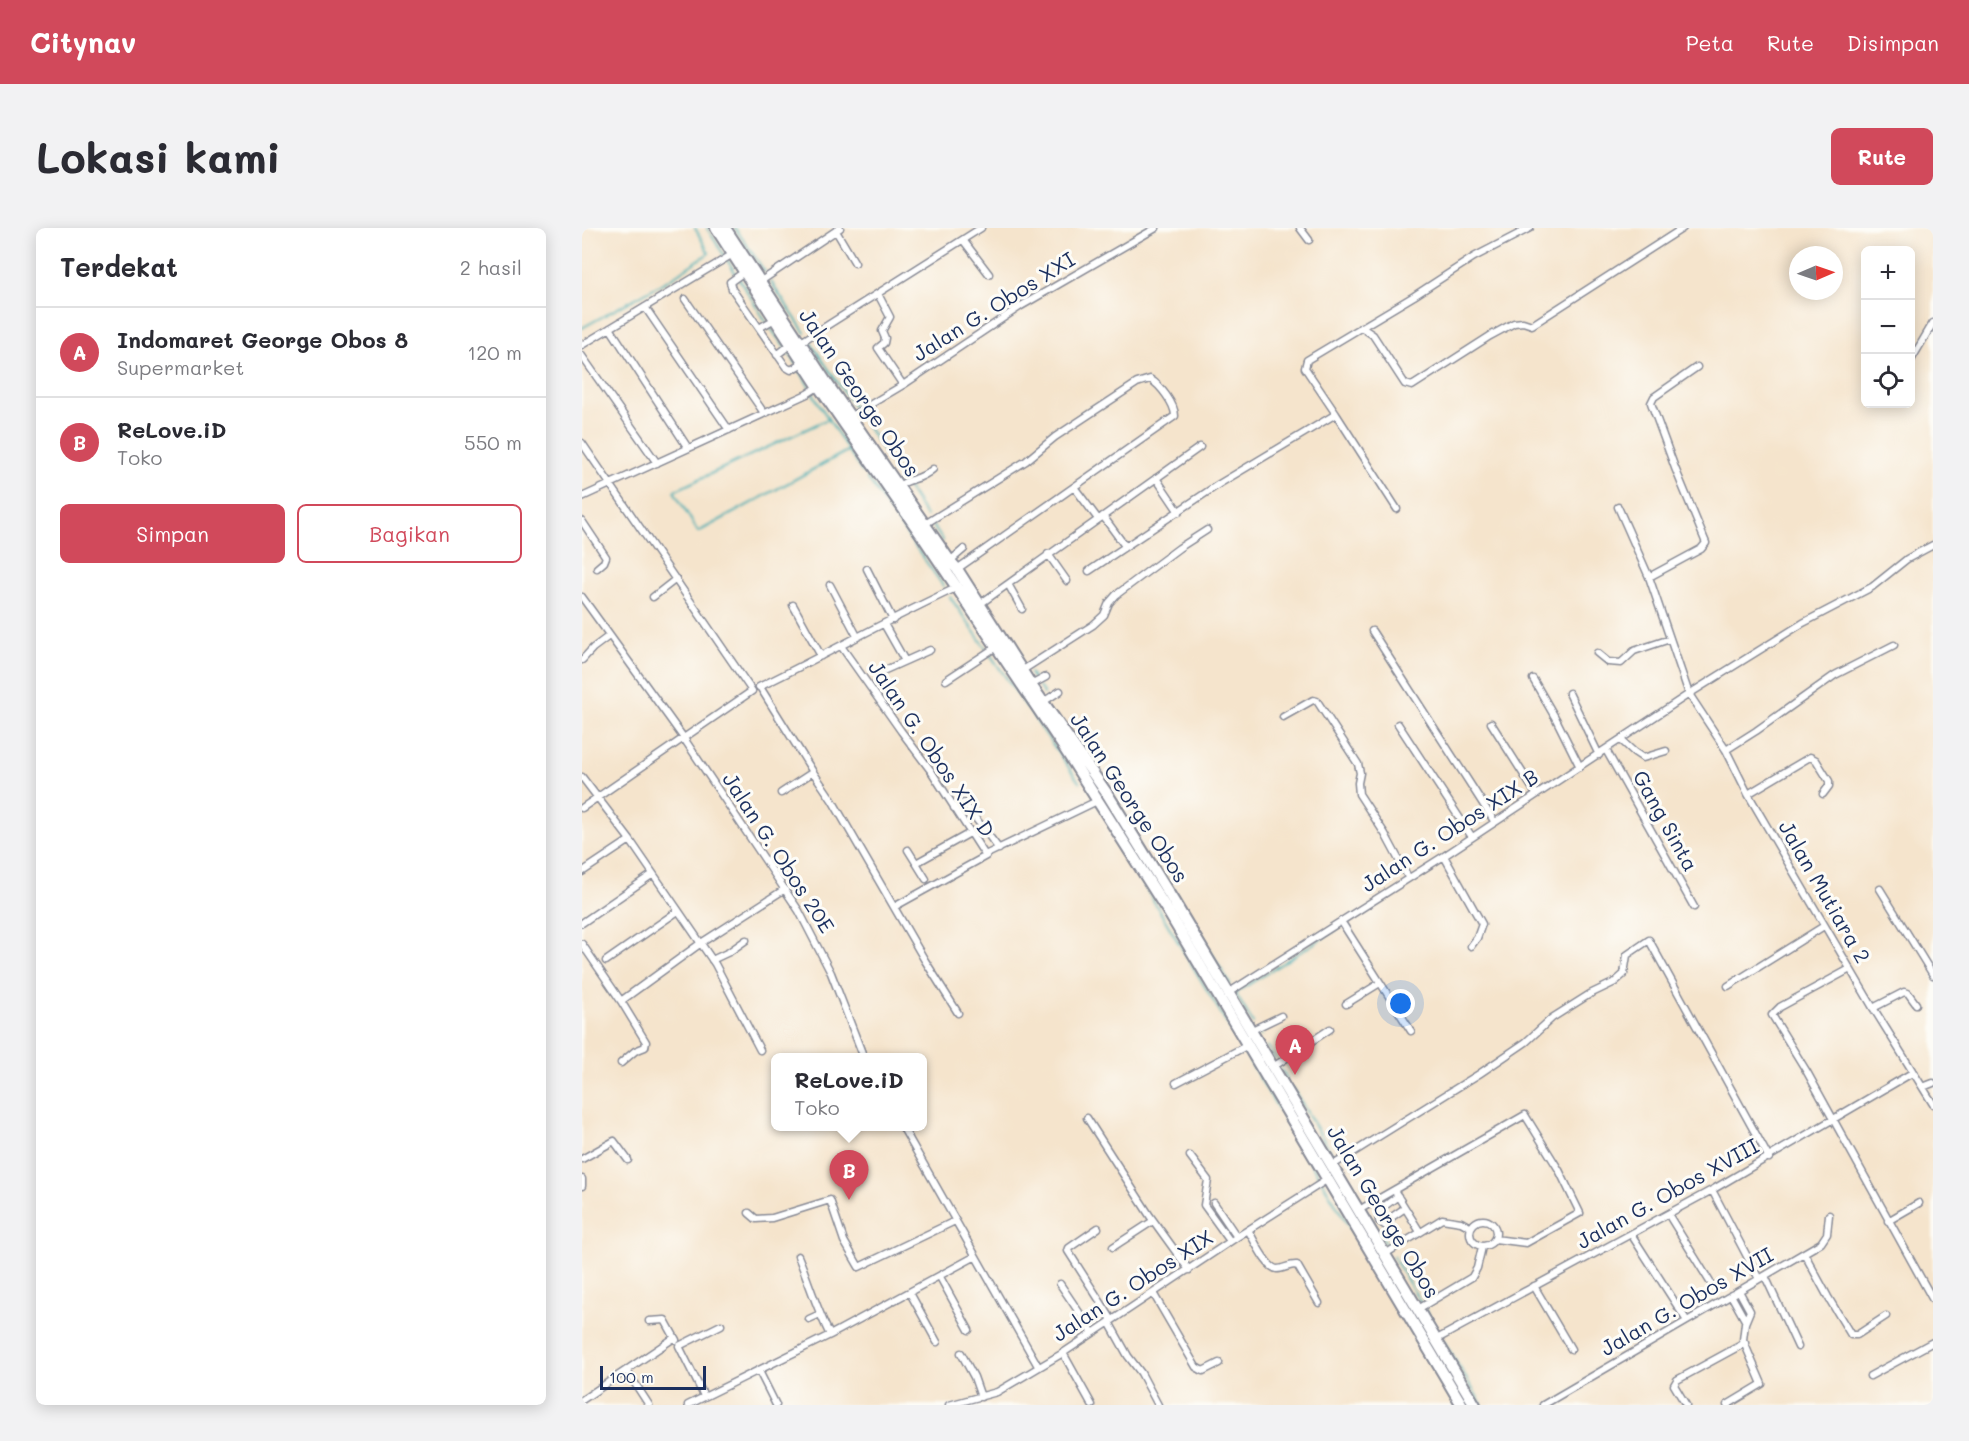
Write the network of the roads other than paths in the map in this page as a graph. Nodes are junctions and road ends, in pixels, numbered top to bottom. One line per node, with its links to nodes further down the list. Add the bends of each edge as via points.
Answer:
1 (716, 228): 11 (main road, Jalan George Obos)
2 (725, 228): 11 (main road, Jalan George Obos)
3 (981, 228): 9 (street)
4 (1156, 228): 30 (street, Jalan G. Obos XXI, via 1022,306)
5 (1300, 228): 10 (street)
6 (1530, 228): 21 (street, via 1474,257)
7 (1683, 228): 21 (street, via 1532,325 1514,323 1410,387 1372,334)
8 (838, 229): 12 (street); 15 (street)
9 (963, 240): 14 (street); 16 (street)
10 (1309, 240)
11 (734, 254): 13 (main road, Jalan George Obos); 15 (main road, Jalan George Obos); 18 (street)
12 (855, 263)
13 (739, 274): 19 (main road, Jalan George Obos); 23 (street, via 730,282 732,289)
14 (989, 274)
15 (761, 281): 25 (main road, Jalan George Obos)
16 (878, 294): 25 (street); 30 (street, via 890,316 882,331 885,341 878,348)
17 (686, 299): 32 (street)
18 (645, 307): 22 (street); 35 (street)
19 (770, 322): 23 (street); 25 (main road, Jalan George Obos)
20 (1933, 323): 27 (street)
21 (1361, 327): 33 (street, via 1305,364)
22 (610, 328): 24 (street); 38 (street)
23 (759, 328): 25 (street)
24 (582, 345)
25 (788, 348): 28 (main road, Jalan George Obos); 28 (street, via 788,369); 31 (main road, Jalan George Obos)
26 (582, 356): 39 (street)
27 (1915, 356)
28 (800, 366): 31 (main road, Jalan George Obos)
29 (1697, 367): 61 (street, via 1654,397 1652,407 1706,543)
30 (903, 385): 34 (street, Jalan G. Obos XXI)
31 (820, 386): 32 (street); 34 (main road, Jalan George Obos); 66 (main road, Jalan George Obos)
32 (764, 413): 35 (street)
33 (1336, 414): 47 (street); 48 (street)
34 (851, 416): 43 (main road, Jalan George Obos)
35 (729, 430): 38 (street)
36 (582, 443): 42 (street)
37 (1200, 447): 41 (street)
38 (688, 448): 39 (street)
39 (657, 463): 42 (street)
40 (933, 469): 43 (street, via 923,478)
41 (1156, 478): 48 (street); 49 (street)
42 (610, 483): 45 (street); 62 (street)
43 (899, 486): 51 (main road, Jalan George Obos)
44 (1074, 487): 49 (street); 51 (street, via 1175,416 1174,408 1155,382 1145,380 1120,394 1026,461); 57 (street)
45 (582, 497)
46 (1618, 507): 61 (street, Jalan Mutiara 2)
47 (1397, 509)
48 (1179, 512): 54 (street)
49 (1100, 518): 54 (street); 56 (street)
50 (582, 521): 58 (street, via 606,557)
51 (925, 524): 57 (main road, Jalan George Obos)
52 (1207, 530): 86 (street, via 1116,595 1093,626)
53 (1933, 545): 96 (street, Jalan G. Obos XIX B, via 1872,587 1803,623)
54 (1125, 546): 60 (street)
55 (964, 549): 57 (street)
56 (1048, 555): 63 (street); 64 (street)
57 (953, 565): 70 (main road, Jalan George Obos)
58 (597, 568)
59 (867, 569): 72 (street)
60 (1089, 571)
61 (1649, 577): 77 (street, Jalan Mutiara 2)
62 (676, 579): 68 (street); 93 (street)
63 (1067, 581)
64 (1008, 584): 70 (street); 71 (street)
65 (830, 585): 76 (street)
66 (956, 588): 72 (street); 80 (main road, Jalan George Obos)
67 (582, 597): 75 (street, Jalan G. Obos 20E)
68 (652, 597)
69 (793, 604): 83 (street)
70 (980, 604): 86 (main road, Jalan George Obos)
71 (1022, 609)
72 (893, 620): 73 (street)
73 (884, 624): 76 (street); 85 (street)
74 (1372, 631): 118 (street)
75 (609, 636): 84 (street); 101 (street, Jalan G. Obos 20E)
76 (857, 636): 79 (street)
77 (1670, 639): 82 (street, via 1634,651 1621,663 1608,662); 96 (street, Jalan Mutiara 2)
78 (1894, 645): 104 (street, via 1835,675)
79 (841, 646): 83 (street); 117 (street, Jalan G. Obos XIX D)
80 (996, 647): 90 (street); 115 (main road, Jalan George Obos)
81 (930, 650): 85 (street)
82 (1597, 653)
83 (821, 656): 92 (street)
84 (582, 660)
85 (905, 660): 87 (street)
86 (1023, 670): 91 (main road, Jalan George Obos)
87 (883, 671)
88 (1046, 677): 91 (street)
89 (1533, 679): 107 (street)
90 (946, 680)
91 (1032, 685): 97 (main road, Jalan George Obos)
92 (760, 687): 93 (street); 108 (street)
93 (752, 691): 101 (street)
94 (1060, 691): 97 (street)
95 (1569, 693): 106 (street)
96 (1689, 694): 102 (street, Jalan G. Obos XIX B); 104 (street, Jalan Mutiara 2)
97 (1043, 702): 149 (main road, Jalan George Obos, via 1107,795)
98 (1283, 717): 129 (street, via 1317,700 1358,764 1359,794)
99 (1491, 723): 111 (street)
100 (1398, 724): 120 (street)
101 (682, 737): 114 (street); 131 (street, Jalan G. Obos 20E)
102 (1622, 740): 103 (street, Jalan G. Obos XIX B); 105 (street, via 1643,758)
103 (1606, 750): 106 (street, Jalan G. Obos XIX B); 134 (street, Gang Sinta)
104 (1726, 750): 112 (street, Jalan Mutiara 2)
105 (1666, 751)
106 (1599, 755): 107 (street, Jalan G. Obos XIX B)
107 (1580, 767): 111 (street, Jalan G. Obos XIX B)
108 (813, 772): 110 (street); 133 (street)
109 (582, 777): 114 (street)
110 (781, 793)
111 (1536, 794): 118 (street, Jalan G. Obos XIX B)
112 (1748, 794): 113 (street, via 1810,757 1829,781); 138 (street, Jalan Mutiara 2)
113 (1822, 794)
114 (598, 797): 116 (street); 121 (street)
115 (1097, 801): 122 (street, Jalan G. Obos XIX D); 159 (main road, Jalan George Obos)
116 (582, 808)
117 (954, 808): 119 (street, Jalan G. Obos XIX D); 122 (street, via 964,803)
118 (1494, 821): 120 (street, Jalan G. Obos XIX B)
119 (970, 832): 124 (street, Jalan G. Obos XIX D); 126 (street)
120 (1472, 837): 125 (street, Jalan G. Obos XIX B)
121 (630, 840): 127 (street); 128 (street)
122 (999, 849): 124 (street, Jalan G. Obos XIX D)
123 (909, 850): 126 (street)
124 (986, 856): 133 (street)
125 (1444, 856): 129 (street, Jalan G. Obos XIX B); 142 (street, via 1482,924)
126 (916, 863): 130 (street)
127 (582, 872)
128 (653, 874): 135 (street); 137 (street)
129 (1408, 877): 136 (street, Jalan G. Obos XIX B)
130 (926, 879)
131 (785, 889): 140 (street); 161 (street, Jalan G. Obos 20E, via 820,949)
132 (1880, 889): 146 (street)
133 (894, 907): 154 (street)
134 (1694, 907)
135 (678, 910): 140 (street); 144 (street)
136 (1341, 921): 147 (street); 149 (street, Jalan G. Obos XIX B)
137 (582, 923)
138 (1824, 926): 145 (street, Jalan Mutiara 2); 148 (street)
139 (746, 940): 143 (street)
140 (700, 943): 143 (street); 150 (street)
141 (582, 944): 150 (street)
142 (1471, 946)
143 (712, 960): 160 (street)
144 (606, 961)
145 (1850, 969): 153 (street, Jalan Mutiara 2); 170 (street, via 1772,1014)
146 (1933, 975)
147 (1380, 983): 151 (street); 158 (street)
148 (1728, 986)
149 (1228, 993): 157 (main road, Jalan George Obos)
150 (621, 1001): 162 (street, via 646,1044)
151 (1346, 1004)
152 (1916, 1004): 153 (street, via 1904,992)
153 (1873, 1008): 164 (street, Jalan Mutiara 2)
154 (958, 1012)
155 (1281, 1016): 157 (street)
156 (1330, 1029): 163 (street)
157 (1250, 1031): 163 (main road, Jalan George Obos)
158 (1410, 1031)
159 (1248, 1045): 165 (street); 178 (main road, Jalan George Obos)
160 (760, 1050)
161 (862, 1053)
162 (621, 1063)
163 (1273, 1067): 176 (main road, Jalan George Obos)
164 (1912, 1073): 167 (street, Jalan Mutiara 2); 170 (street, Jalan G. Obos XVIII)
165 (1176, 1083)
166 (1933, 1083): 167 (street)
167 (1923, 1087): 168 (street, Jalan Mutiara 2)
168 (1933, 1104)
169 (1087, 1119): 190 (street)
170 (1833, 1120): 174 (street, Jalan G. Obos XVIII); 191 (street)
171 (905, 1131): 189 (street)
172 (1190, 1156): 198 (street, via 1208,1180 1204,1205)
173 (582, 1158): 175 (street, via 614,1141)
174 (1769, 1158): 176 (street, via 1649,939 1627,955 1624,974 1615,982 1552,1018 1526,1042 1479,1074); 180 (street, Jalan G. Obos XVIII)
175 (628, 1160)
176 (1336, 1164): 184 (main road, Jalan George Obos)
177 (582, 1179): 179 (street)
178 (1328, 1179): 195 (street, Jalan G. Obos XIX); 256 (main road, Jalan George Obos)
179 (582, 1186)
180 (1712, 1190): 187 (street, Jalan G. Obos XVIII); 209 (street)
181 (1396, 1193): 184 (street); 185 (street); 192 (street, via 1394,1201 1378,1211 1379,1221); 199 (street, via 1525,1115 1581,1210 1526,1243)
182 (1214, 1203): 198 (street)
183 (1919, 1203): 191 (street)
184 (1362, 1208): 204 (main road, Jalan George Obos)
185 (1405, 1208): 192 (street, via 1386,1220); 196 (street)
186 (749, 1213): 189 (street, via 756,1219 772,1218 830,1200 844,1241 859,1267)
187 (1668, 1214): 197 (street, Jalan G. Obos XVIII); 210 (street)
188 (1829, 1215): 203 (street, Jalan G. Obos XVII, via 1824,1239)
189 (955, 1221): 206 (street)
190 (1153, 1221): 201 (street); 207 (street)
191 (1888, 1221): 217 (street)
192 (1387, 1227): 200 (street)
193 (1470, 1227): 196 (street, via 1442,1219); 199 (street, via 1478,1220 1488,1221 1496,1229); 202 (street, via 1470,1238)
194 (1098, 1228): 225 (street, via 1068,1251)
195 (1248, 1230): 198 (street, Jalan G. Obos XIX); 218 (street, via 1273,1267 1297,1265)
196 (1420, 1232): 200 (street)
197 (1631, 1234): 212 (street, Jalan G. Obos XVIII); 226 (street)
198 (1234, 1239): 207 (street, Jalan G. Obos XIX)
199 (1495, 1239): 202 (street)
200 (1399, 1245): 204 (street)
201 (1113, 1247)
202 (1482, 1247): 219 (street, via 1478,1269 1472,1277)
203 (1804, 1252): 209 (street, Jalan G. Obos XVII); 221 (street, via 1851,1335)
204 (1385, 1254): 219 (main road, Jalan George Obos)
205 (798, 1256): 220 (street)
206 (974, 1257): 208 (street); 242 (street)
207 (1189, 1270): 215 (street, Jalan G. Obos XIX)
208 (940, 1277): 214 (street); 228 (street)
209 (1762, 1278): 213 (street, Jalan G. Obos XVII); 237 (street)
210 (1710, 1282)
211 (1060, 1284): 229 (street)
212 (1534, 1286): 232 (street, Jalan G. Obos XVIII); 238 (street)
213 (1739, 1291): 216 (street, Jalan G. Obos XVII); 223 (street, via 1750,1308)
214 (910, 1293): 230 (street); 233 (street)
215 (1153, 1293): 225 (street, Jalan G. Obos XIX); 241 (street, via 1196,1367 1203,1371)
216 (1731, 1295): 223 (street); 226 (street, Jalan G. Obos XVII)
217 (1933, 1300)
218 (1318, 1303)
219 (1421, 1307): 232 (main road, Jalan George Obos)
220 (820, 1314): 222 (street); 230 (street)
221 (1886, 1316)
222 (809, 1319)
223 (1745, 1320): 235 (street)
224 (649, 1321): 231 (street, via 665,1320)
225 (1110, 1321): 229 (street, Jalan G. Obos XIX); 255 (street)
226 (1687, 1321): 258 (street, Jalan G. Obos XVII)
227 (721, 1325): 236 (street)
228 (969, 1330)
229 (1093, 1334): 240 (street, Jalan G. Obos XIX)
230 (830, 1335): 244 (street)
231 (674, 1338): 236 (street); 243 (street)
232 (1437, 1339): 257 (main road, Jalan George Obos)
233 (937, 1342)
234 (1933, 1342): 245 (street)
235 (1744, 1343): 259 (street, via 1677,1380 1674,1385); 260 (street, via 1762,1384)
236 (679, 1346): 246 (street)
237 (1798, 1347)
238 (1571, 1349)
239 (961, 1353): 247 (street)
240 (1063, 1353): 242 (street, Jalan G. Obos XIX); 254 (street)
241 (1219, 1363)
242 (1038, 1366): 247 (street, Jalan G. Obos XIX, via 997,1392)
243 (627, 1371): 248 (street); 250 (street)
244 (759, 1371): 246 (street); 252 (street)
245 (1870, 1376)
246 (704, 1396): 251 (street)
247 (981, 1396): 253 (street, Jalan G. Obos XIX)
248 (582, 1400): 249 (street)
249 (586, 1405)
250 (649, 1405)
251 (688, 1405)
252 (776, 1405)
253 (949, 1405)
254 (1092, 1405)
255 (1158, 1405)
256 (1462, 1405)
257 (1475, 1405)
258 (1543, 1405)
259 (1686, 1405)
260 (1727, 1405)

